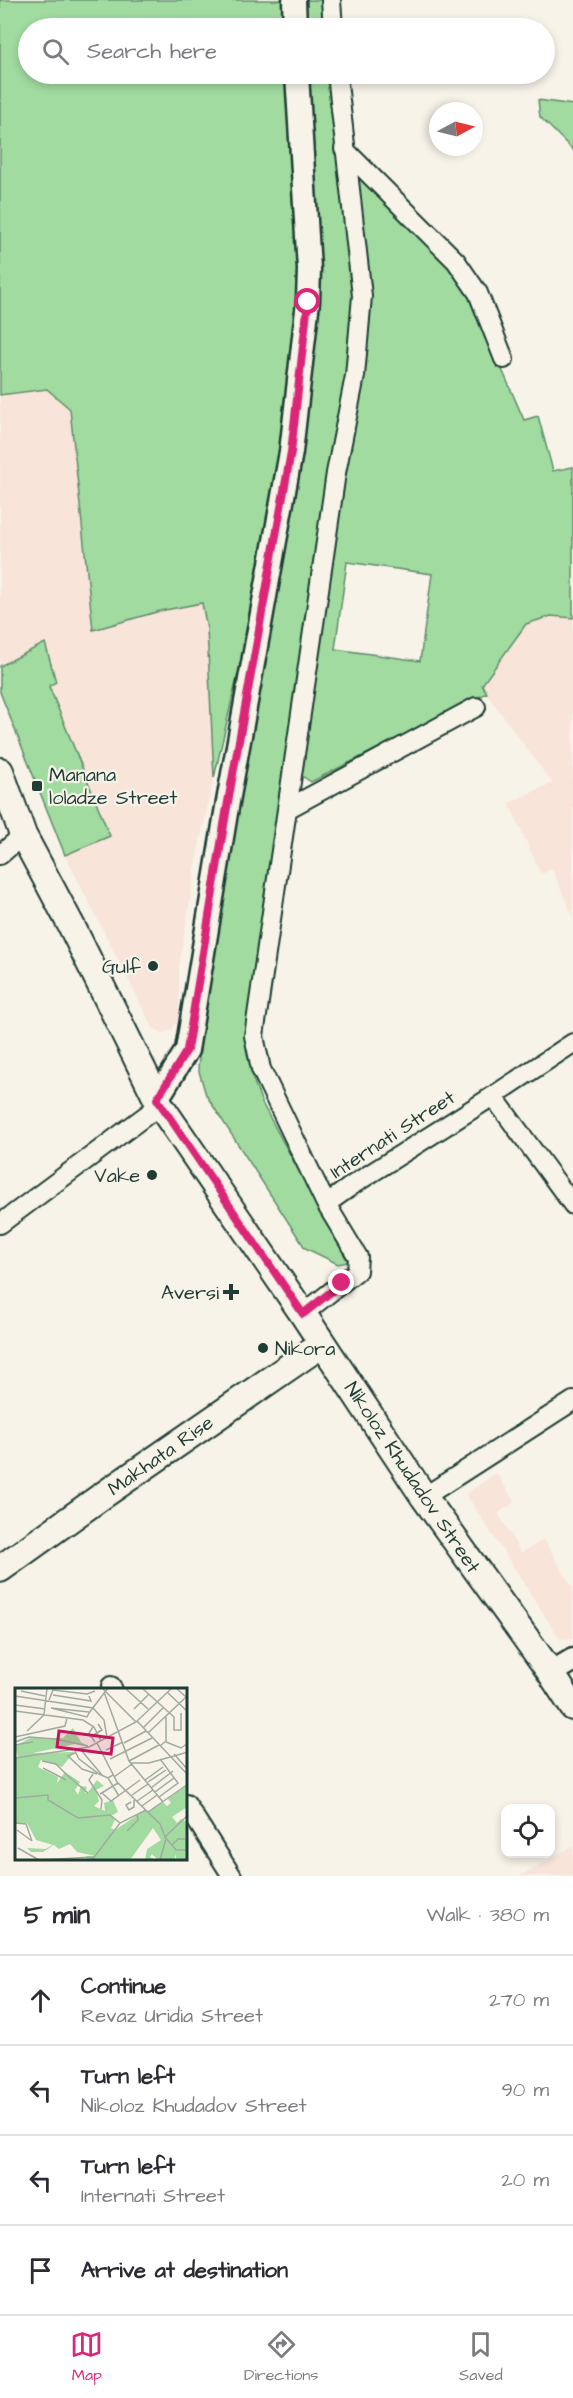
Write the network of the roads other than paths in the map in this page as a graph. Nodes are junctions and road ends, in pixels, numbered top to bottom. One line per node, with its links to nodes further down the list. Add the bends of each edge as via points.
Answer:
1 (294, 0): 3 (street)
2 (331, 0): 4 (street)
3 (295, 18)
4 (332, 18)
5 (298, 84): 16 (street, via 309,269 291,452 187,1050)
6 (338, 84): 7 (street)
7 (344, 149): 8 (street, via 456,261 478,293); 11 (street, via 362,296 355,376 336,473)
8 (504, 360)
9 (476, 707): 11 (street)
10 (0, 771): 12 (main road, Nikoloz Khudadov Street)
11 (289, 808): 17 (street, via 254,1036 255,1051)
12 (23, 835): 13 (street); 16 (main road, Nikoloz Khudadov Street)
13 (0, 855)
14 (573, 1042): 15 (street, Internati Street)
15 (493, 1096): 17 (street, Internati Street); 18 (street)
16 (159, 1102): 19 (street); 20 (main road, Nikoloz Khudadov Street)
17 (327, 1204): 20 (street, Internati Street, via 358,1257 357,1271)
18 (573, 1205)
19 (0, 1224)
20 (303, 1314): 21 (main road, Nikoloz Khudadov Street)
21 (322, 1344): 23 (main road, Nikoloz Khudadov Street); 24 (main road, Makhata Rise)
22 (573, 1401): 23 (street)
23 (424, 1497): 26 (main road, Nikoloz Khudadov Street)
24 (0, 1569)
25 (573, 1660): 26 (street)
26 (551, 1673): 27 (main road, Nikoloz Khudadov Street)
27 (573, 1707)
28 (188, 1807): 29 (street)
29 (232, 1876)

